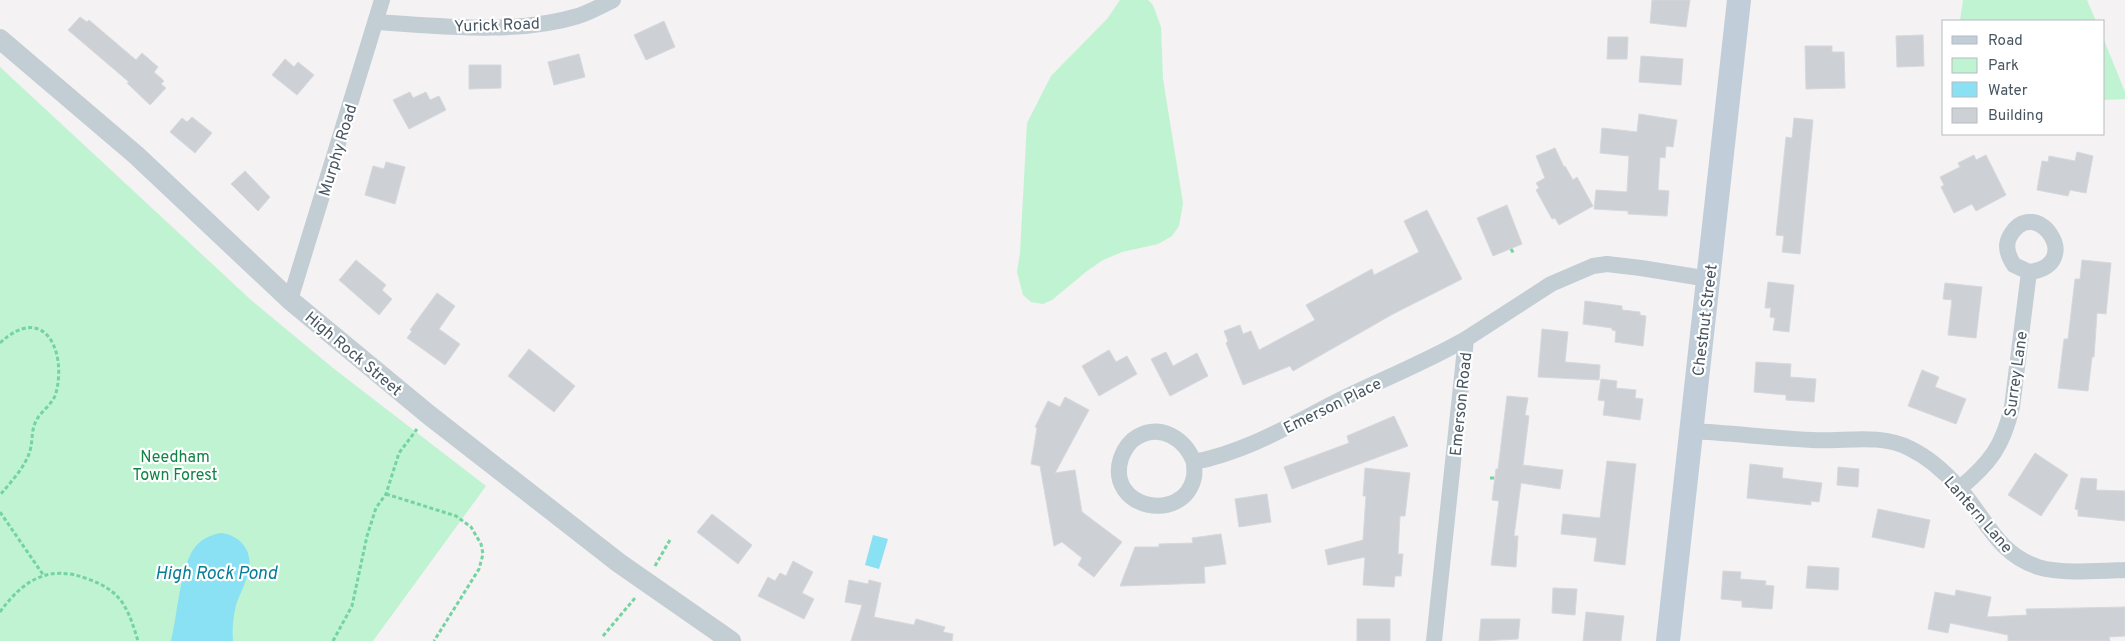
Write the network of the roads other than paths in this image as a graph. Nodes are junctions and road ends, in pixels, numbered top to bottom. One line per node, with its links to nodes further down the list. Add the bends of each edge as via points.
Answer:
1 (382, 0): 4 (street, Murphy Road)
2 (613, 0): 4 (street, Yurick Road, via 578,16 536,24 441,26)
3 (1739, 0): 7 (main road, Chestnut Street)
4 (377, 22): 8 (street, Murphy Road)
5 (0, 39): 8 (street, High Rock Street, via 136,155)
6 (2029, 272): 12 (street, Surrey Lane, via 2008,427 1994,456)
7 (1709, 279): 9 (street, Emerson Road, via 1608,264 1593,266 1551,284); 10 (main road, Chestnut Street)
8 (290, 300): 14 (street, High Rock Street, via 428,415 619,562)
9 (1466, 339): 11 (street, Emerson Place, via 1236,451); 15 (street, Emerson Road)
10 (1690, 431): 12 (street, Lantern Lane, via 1807,440 1893,442 1923,455); 16 (main road, Chestnut Street)
11 (1194, 462): 11 (street, via 1194,478 1184,496 1164,507 1143,505 1127,493 1121,481 1119,466 1124,450 1136,437 1155,431 1176,436 1190,449)
12 (1960, 488): 13 (street, Lantern Lane, via 1995,537 2022,560 2058,570)
13 (2125, 570)
14 (731, 641)
15 (1434, 641)
16 (1668, 641)

